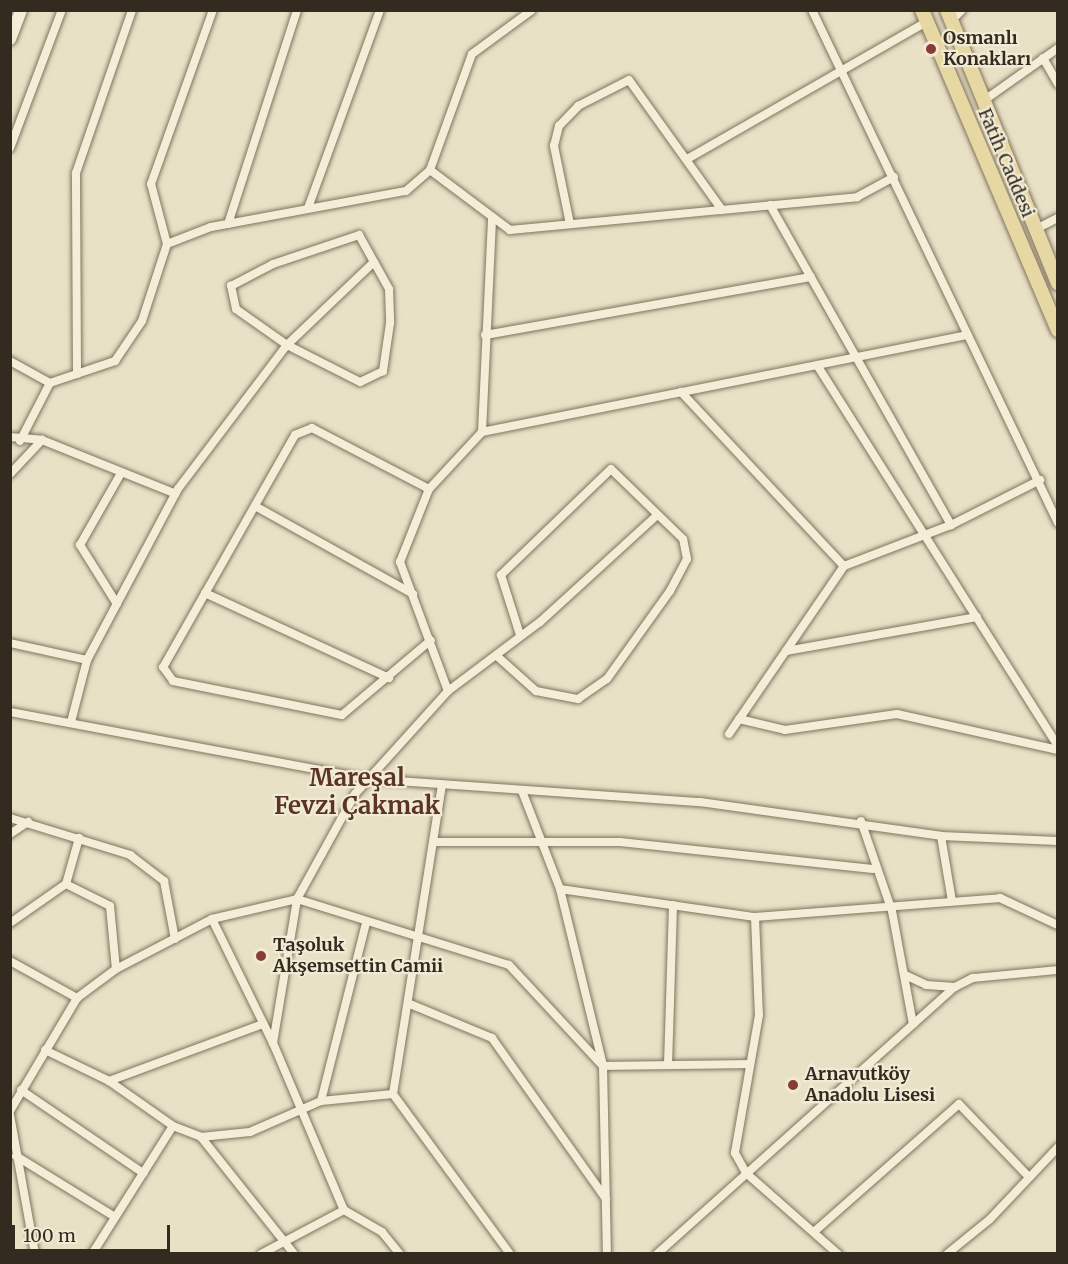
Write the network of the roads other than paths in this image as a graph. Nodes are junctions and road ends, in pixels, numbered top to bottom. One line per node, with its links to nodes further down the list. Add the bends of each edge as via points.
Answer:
1 (21, 10): 11 (main road)
2 (62, 10): 17 (street)
3 (132, 10): 41 (street, via 76,173)
4 (213, 10): 29 (street, via 151,184)
5 (297, 10): 26 (street)
6 (380, 10): 22 (street)
7 (532, 10): 19 (street, via 471,54)
8 (812, 10): 14 (street)
9 (954, 14): 16 (main road, Fatih Caddesi)
10 (924, 16): 14 (street); 34 (main road, Fatih Caddesi)
11 (10, 39)
12 (1058, 48): 13 (street)
13 (1043, 58): 15 (street); 16 (street)
14 (838, 70): 18 (street); 20 (street)
15 (1058, 84)
16 (986, 99): 28 (main road, Fatih Caddesi)
17 (10, 148)
18 (689, 158): 23 (street); 27 (street, via 629,80 578,106 559,126 554,146)
19 (430, 170): 22 (street, via 406,191); 24 (street)
20 (894, 177): 21 (street, via 857,197); 36 (street)
21 (770, 205): 23 (street); 32 (street)
22 (308, 208): 26 (street)
23 (722, 210): 27 (street)
24 (492, 217): 27 (street, via 510,230); 35 (street)
25 (1058, 218): 28 (street)
26 (228, 224): 29 (street)
27 (570, 224)
28 (1036, 229): 31 (main road, Fatih Caddesi)
29 (167, 244): 41 (street, via 142,321 115,361)
30 (375, 262): 37 (street); 37 (street, via 389,289 390,323 383,371 360,382); 37 (street, via 359,235 273,264 231,286 236,309)
31 (1053, 262): 33 (main road, Fatih Caddesi)
32 (811, 277): 35 (street); 38 (street)
33 (1058, 284)
34 (1058, 330)
35 (485, 335): 44 (street)
36 (966, 335): 38 (street); 50 (street)
37 (287, 345): 52 (street)
38 (858, 357): 40 (street); 56 (street)
39 (10, 361): 42 (street)
40 (817, 365): 43 (street); 57 (street)
41 (77, 374): 42 (street)
42 (51, 383): 47 (street)
43 (681, 392): 44 (street); 58 (street)
44 (482, 432): 51 (street)
45 (10, 437): 47 (street)
46 (42, 440): 47 (street); 48 (street); 49 (street)
47 (20, 441)
48 (121, 473): 52 (street); 61 (street, via 80,545)
49 (10, 474)
50 (1040, 480): 55 (street); 56 (street)
51 (429, 489): 53 (street, via 312,428 295,435); 60 (street, via 400,562)
52 (176, 495): 61 (street)
53 (255, 506): 59 (street); 60 (street)
54 (657, 515): 63 (street); 63 (street, via 610,470 501,576); 67 (street, via 683,539 687,559 670,591 607,679 578,699 555,698 536,691)
55 (1058, 523)
56 (951, 525): 57 (street)
57 (926, 535): 58 (street); 62 (street)
58 (844, 566): 66 (street)
59 (205, 593): 69 (street); 69 (street, via 162,667 173,681 342,715)
60 (412, 594): 64 (street)
61 (117, 604): 68 (street)
62 (977, 617): 66 (street); 75 (street)
63 (520, 635): 67 (street)
64 (431, 640): 69 (street); 70 (street)
65 (10, 643): 68 (street)
66 (786, 651): 72 (street)
67 (498, 657): 70 (street)
68 (87, 660): 73 (street)
69 (389, 678)
70 (448, 691): 76 (street)
71 (10, 712): 73 (street)
72 (739, 719): 74 (street); 75 (street, via 785,730 897,714)
73 (71, 722): 76 (street)
74 (729, 734)
75 (1058, 748)
76 (369, 779): 77 (street); 91 (street)
77 (442, 786): 78 (street); 86 (street)
78 (522, 791): 80 (street, via 700,802); 87 (street)
79 (10, 818): 81 (street)
80 (861, 821): 83 (street); 88 (street)
81 (28, 822): 82 (street); 84 (street)
82 (10, 834)
83 (940, 836): 85 (street); 92 (street)
84 (79, 838): 89 (street); 101 (street, via 130,855 164,881)
85 (1058, 841)
86 (434, 842): 87 (street); 100 (street)
87 (538, 842): 88 (street, via 620,842); 90 (street)
88 (873, 869): 94 (street)
89 (66, 885): 97 (street); 103 (street, via 110,906)
90 (560, 889): 93 (street); 115 (street)
91 (297, 899): 96 (street); 98 (street); 111 (street)
92 (952, 901): 94 (street); 99 (street, via 1000,898)
93 (673, 905): 95 (street); 114 (street)
94 (892, 911): 95 (street); 105 (street)
95 (755, 917): 113 (street, via 759,1015)
96 (212, 919): 101 (street); 109 (street)
97 (10, 923)
98 (366, 923): 100 (street); 119 (street)
99 (1058, 925)
100 (420, 937): 108 (street); 115 (street, via 509,965)
101 (175, 939): 103 (street)
102 (10, 961): 107 (street)
103 (116, 969): 107 (street)
104 (1058, 970): 106 (street, via 973,978)
105 (905, 975): 106 (street, via 926,985); 110 (street)
106 (955, 987): 110 (street)
107 (77, 998): 112 (street)
108 (410, 1004): 118 (street); 130 (street, via 492,1038)
109 (263, 1024): 111 (street); 116 (street)
110 (912, 1024): 127 (street)
111 (273, 1043): 120 (street)
112 (45, 1050): 116 (street); 117 (street)
113 (750, 1064): 114 (street); 127 (street, via 735,1153)
114 (668, 1065): 115 (street)
115 (603, 1066): 130 (street)
116 (109, 1081): 122 (street)
117 (21, 1090): 121 (street); 126 (street)
118 (393, 1094): 119 (street); 140 (street)
119 (321, 1101): 120 (street)
120 (303, 1111): 123 (street, via 249,1132); 131 (street)
121 (10, 1113): 125 (street)
122 (173, 1126): 123 (street); 126 (street)
123 (201, 1137): 134 (street)
124 (1058, 1147): 129 (street)
125 (16, 1156): 128 (street); 132 (street)
126 (143, 1173): 132 (street)
127 (746, 1173): 133 (street); 142 (street)
128 (14, 1177): 135 (street)
129 (1029, 1177): 133 (street, via 959,1104); 144 (street)
130 (606, 1199): 141 (street)
131 (344, 1210): 134 (street); 139 (street, via 382,1232)
132 (115, 1217): 136 (street)
133 (815, 1231): 143 (street)
134 (287, 1240): 137 (street); 138 (street)
135 (35, 1254)
136 (92, 1254)
137 (261, 1254)
138 (294, 1254)
139 (400, 1254)
140 (510, 1254)
141 (607, 1254)
142 (657, 1254)
143 (838, 1254)
144 (947, 1254)

